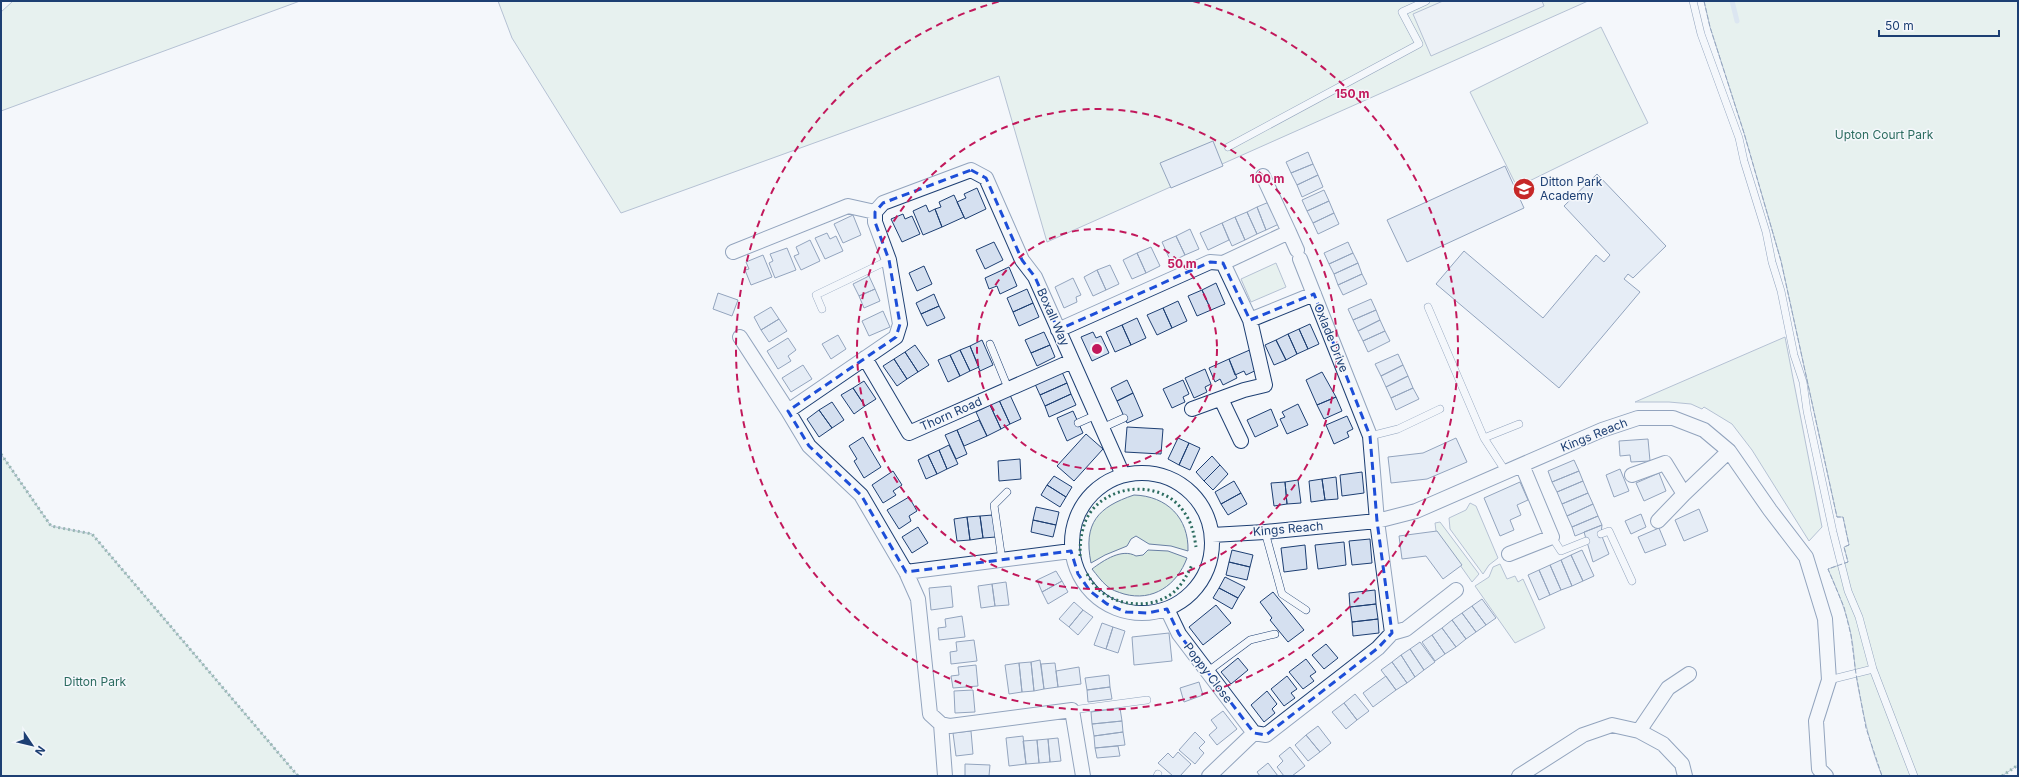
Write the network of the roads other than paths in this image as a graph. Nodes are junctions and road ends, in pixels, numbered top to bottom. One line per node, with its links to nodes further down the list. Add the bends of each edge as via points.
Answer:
1 (1426, 1): 3 (lane, via 1402,12 1419,44)
2 (1693, 1): 55 (lane, via 1701,34 1738,138 1766,232 1794,355 1803,382 1840,564 1859,617)
3 (1228, 146)
4 (1263, 176): 6 (street)
5 (876, 212): 7 (street, via 848,206); 8 (street, via 875,222); 14 (street, Boxall Way, via 884,203 971,170 986,178 1022,260 1035,277)
6 (1289, 232): 9 (street); 10 (street)
7 (733, 252)
8 (889, 260): 12 (lane, via 816,296); 17 (street, via 900,324 896,337)
9 (1222, 263): 13 (street); 14 (street, via 1210,262)
10 (1314, 294): 13 (street, Oxlade Drive); 28 (street, Oxlade Drive)
11 (1428, 307): 29 (lane)
12 (822, 309)
13 (1250, 320): 20 (street, via 1266,385)
14 (1058, 330): 18 (street, Boxall Way)
15 (740, 337): 23 (street)
16 (990, 344): 19 (lane)
17 (865, 358): 19 (street, Thorn Road, via 909,433); 23 (street)
18 (1072, 361): 19 (street, Thorn Road); 26 (street, Boxall Way)
19 (1008, 388)
20 (1221, 399): 21 (street); 30 (street)
21 (1192, 409)
22 (1440, 409): 28 (lane, via 1398,429)
23 (788, 411): 48 (street, via 809,446 861,495)
24 (1124, 418): 26 (lane)
25 (1078, 422): 26 (lane)
26 (1099, 422): 34 (street, Boxall Way)
27 (1519, 424): 29 (lane)
28 (1370, 436): 38 (street, Oxlade Drive)
29 (1484, 438): 33 (lane)
30 (1241, 441)
31 (1730, 451): 32 (street, Kings Reach, via 1704,430 1673,418 1638,418 1602,430); 37 (street); 58 (street, Kings Reach, via 1806,557 1826,619)
32 (1522, 465): 33 (street, Kings Reach); 43 (street)
33 (1506, 472): 38 (street, Kings Reach, via 1416,511)
34 (1123, 474): 42 (street, via 1147,472 1171,478 1191,492 1205,512); 45 (street, via 1105,482 1089,495 1072,531)
35 (1632, 475): 37 (street, via 1665,463)
36 (1007, 492): 47 (lane, via 994,505)
37 (1684, 494): 39 (street)
38 (1377, 521): 40 (street, Kings Reach); 53 (street, Oxlade Drive)
39 (1658, 521)
40 (1265, 532): 42 (street, Kings Reach); 52 (lane, via 1282,594)
41 (1601, 534): 49 (lane, via 1609,531)
42 (1212, 535): 51 (street, via 1212,550 1207,569 1198,586 1184,599)
43 (1552, 537): 44 (lane, via 1561,551); 46 (street)
44 (1586, 541)
45 (1071, 551): 47 (street); 51 (street, via 1078,574 1090,591 1106,604 1126,612 1147,613)
46 (1509, 554)
47 (1002, 560): 48 (street)
48 (906, 572): 61 (street, via 918,599 930,714)
49 (1632, 581)
50 (1456, 590): 53 (street, via 1406,629)
51 (1167, 609): 56 (street, Poppy Close, via 1179,634)
52 (1306, 610)
53 (1392, 633): 63 (street, via 1378,648 1266,735)
54 (1275, 634): 56 (lane, via 1250,640)
55 (1873, 669): 58 (lane); 70 (lane)
56 (1207, 672): 63 (street, Poppy Close)
57 (1689, 674): 62 (street, via 1668,688)
58 (1829, 680): 64 (street, Kings Reach, via 1816,721)
59 (1147, 700): 60 (lane)
60 (1072, 710): 61 (street, via 950,726); 66 (street)
61 (941, 724): 65 (street)
62 (1639, 731): 68 (street, via 1612,725 1583,735); 69 (street, via 1663,744 1682,764)
63 (1254, 733): 67 (street)
64 (1821, 774)
65 (945, 776)
66 (1083, 776)
67 (1209, 776)
68 (1518, 776)
69 (1685, 776)
70 (1914, 776)

